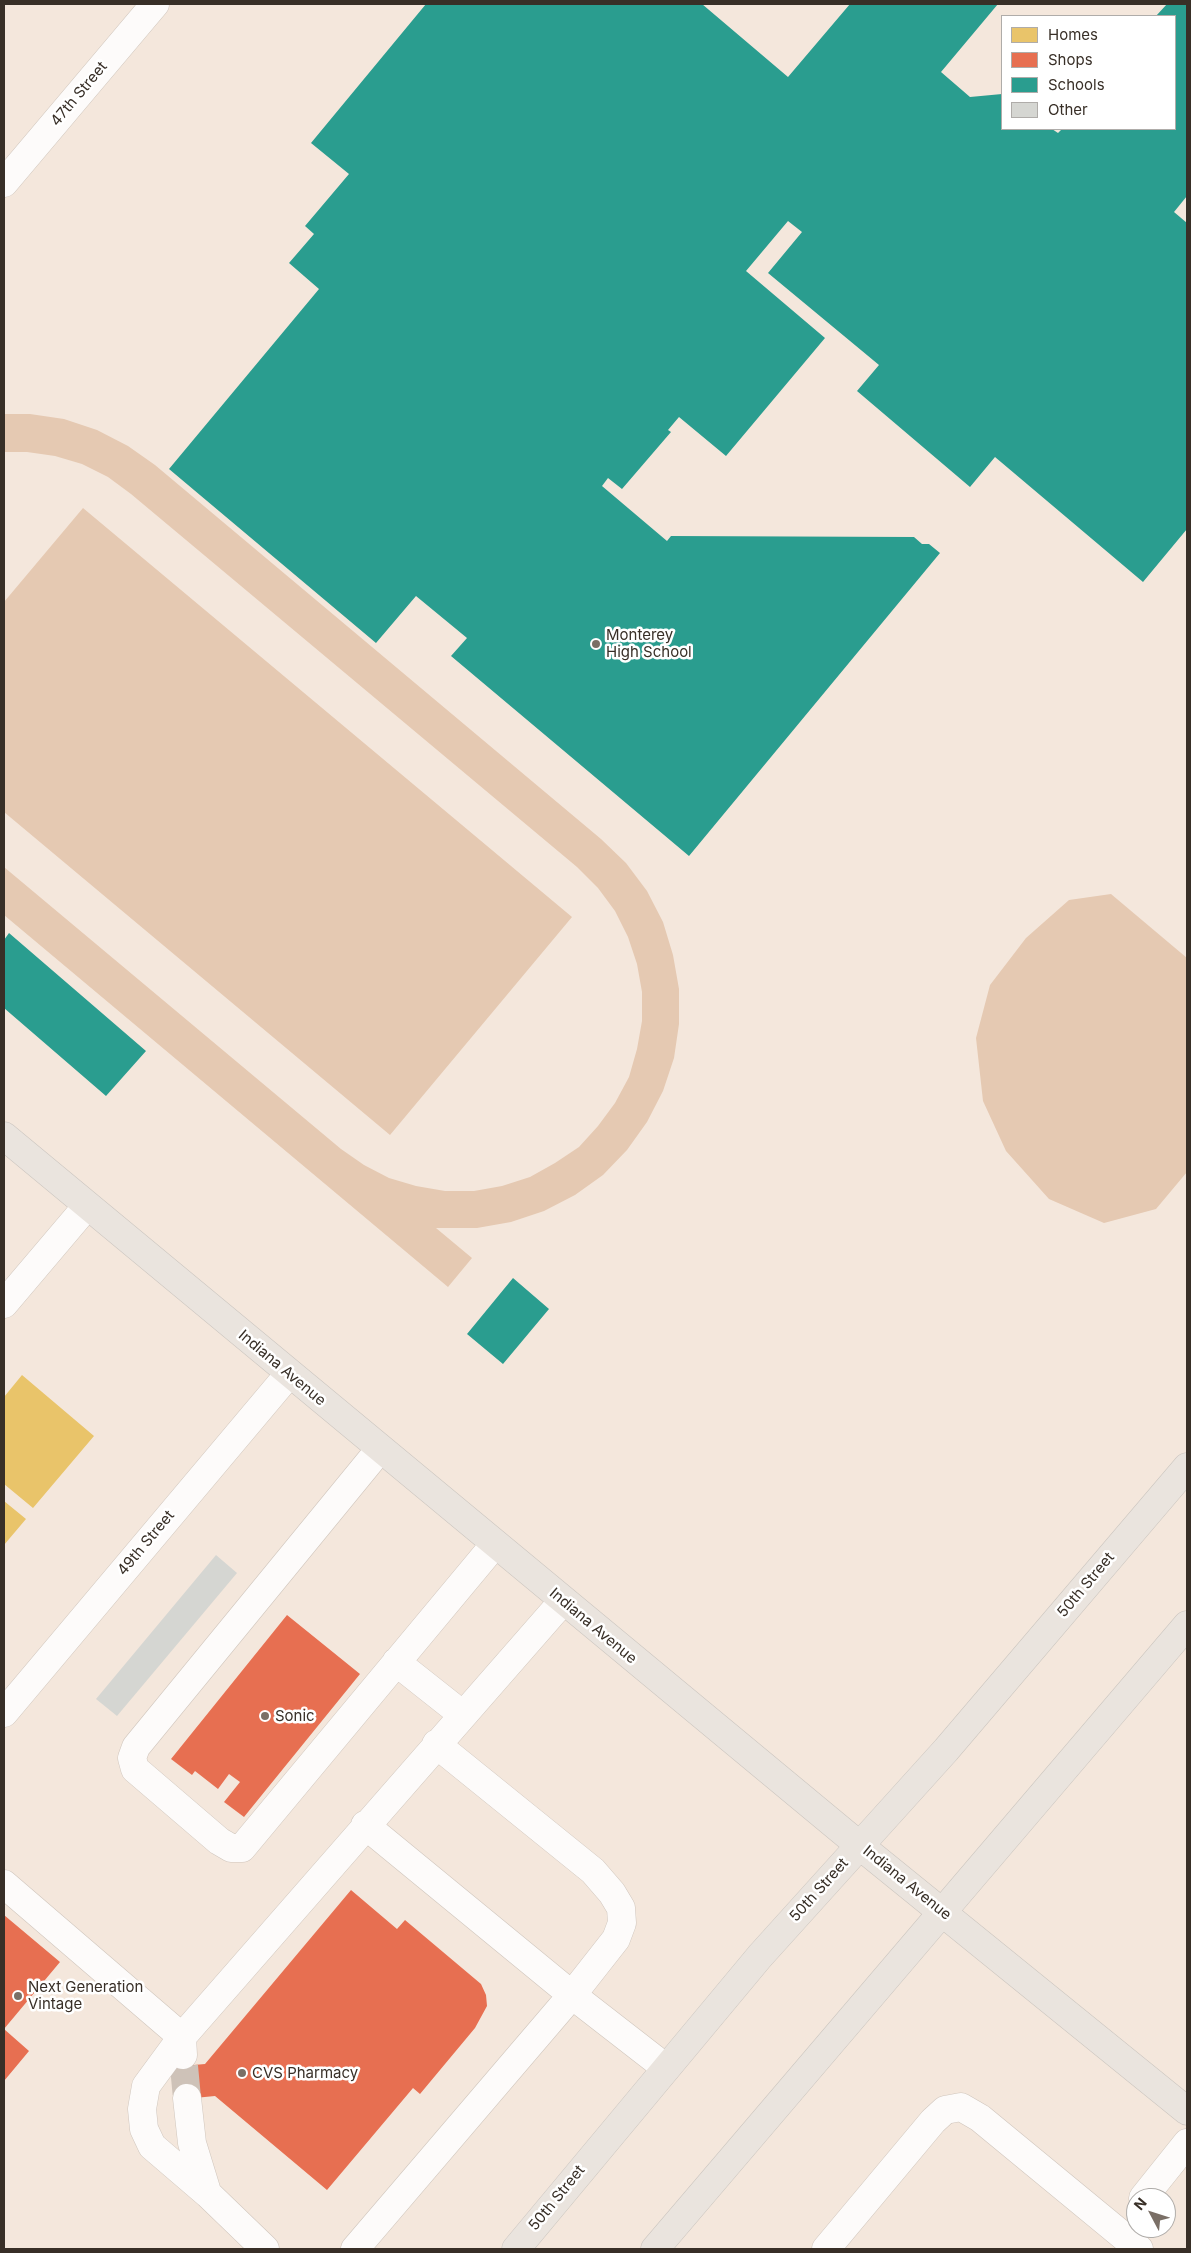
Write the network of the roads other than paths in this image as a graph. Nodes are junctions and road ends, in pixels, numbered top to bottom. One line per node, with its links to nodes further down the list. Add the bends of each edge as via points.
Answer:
1 (155, 4): 2 (street, 47th Street)
2 (4, 183)
3 (4, 1136): 4 (main road, Indiana Avenue)
4 (87, 1206): 5 (street); 6 (main road, Indiana Avenue)
5 (4, 1304)
6 (289, 1374): 7 (main road, Indiana Avenue); 13 (street, 49th Street)
7 (380, 1450): 9 (main road, Indiana Avenue); 12 (street, via 136,1746 132,1758 135,1769 218,1841 231,1848 242,1848)
8 (1187, 1467): 17 (main road, 50th Street, via 946,1750)
9 (495, 1544): 10 (main road, Indiana Avenue); 12 (street)
10 (563, 1601): 14 (street); 17 (main road, Indiana Avenue)
11 (1187, 1625): 19 (main road)
12 (396, 1662): 14 (street)
13 (4, 1713)
14 (463, 1715): 15 (street)
15 (436, 1744): 16 (street); 20 (street, via 593,1872 621,1908 622,1923 616,1939)
16 (365, 1825): 20 (street); 21 (street)
17 (859, 1845): 19 (main road, Indiana Avenue); 23 (main road, 50th Street)
18 (4, 1884): 21 (street)
19 (943, 1912): 25 (main road, Indiana Avenue); 34 (main road)
20 (572, 1995): 23 (street); 32 (street)
21 (182, 2037): 22 (street); 28 (street, via 146,2086 142,2109 144,2130 152,2146)
22 (184, 2066)
23 (666, 2068): 33 (main road, 50th Street)
24 (187, 2098): 28 (street, via 192,2143)
25 (1187, 2111)
26 (1187, 2143): 27 (street)
27 (1151, 2188)
28 (208, 2194): 31 (street)
29 (1126, 2218): 30 (street)
30 (1116, 2230): 35 (street, via 980,2118 961,2107 944,2110 933,2121); 36 (street)
31 (265, 2249)
32 (355, 2249)
33 (516, 2249)
34 (655, 2249)
35 (826, 2249)
36 (1139, 2249)

